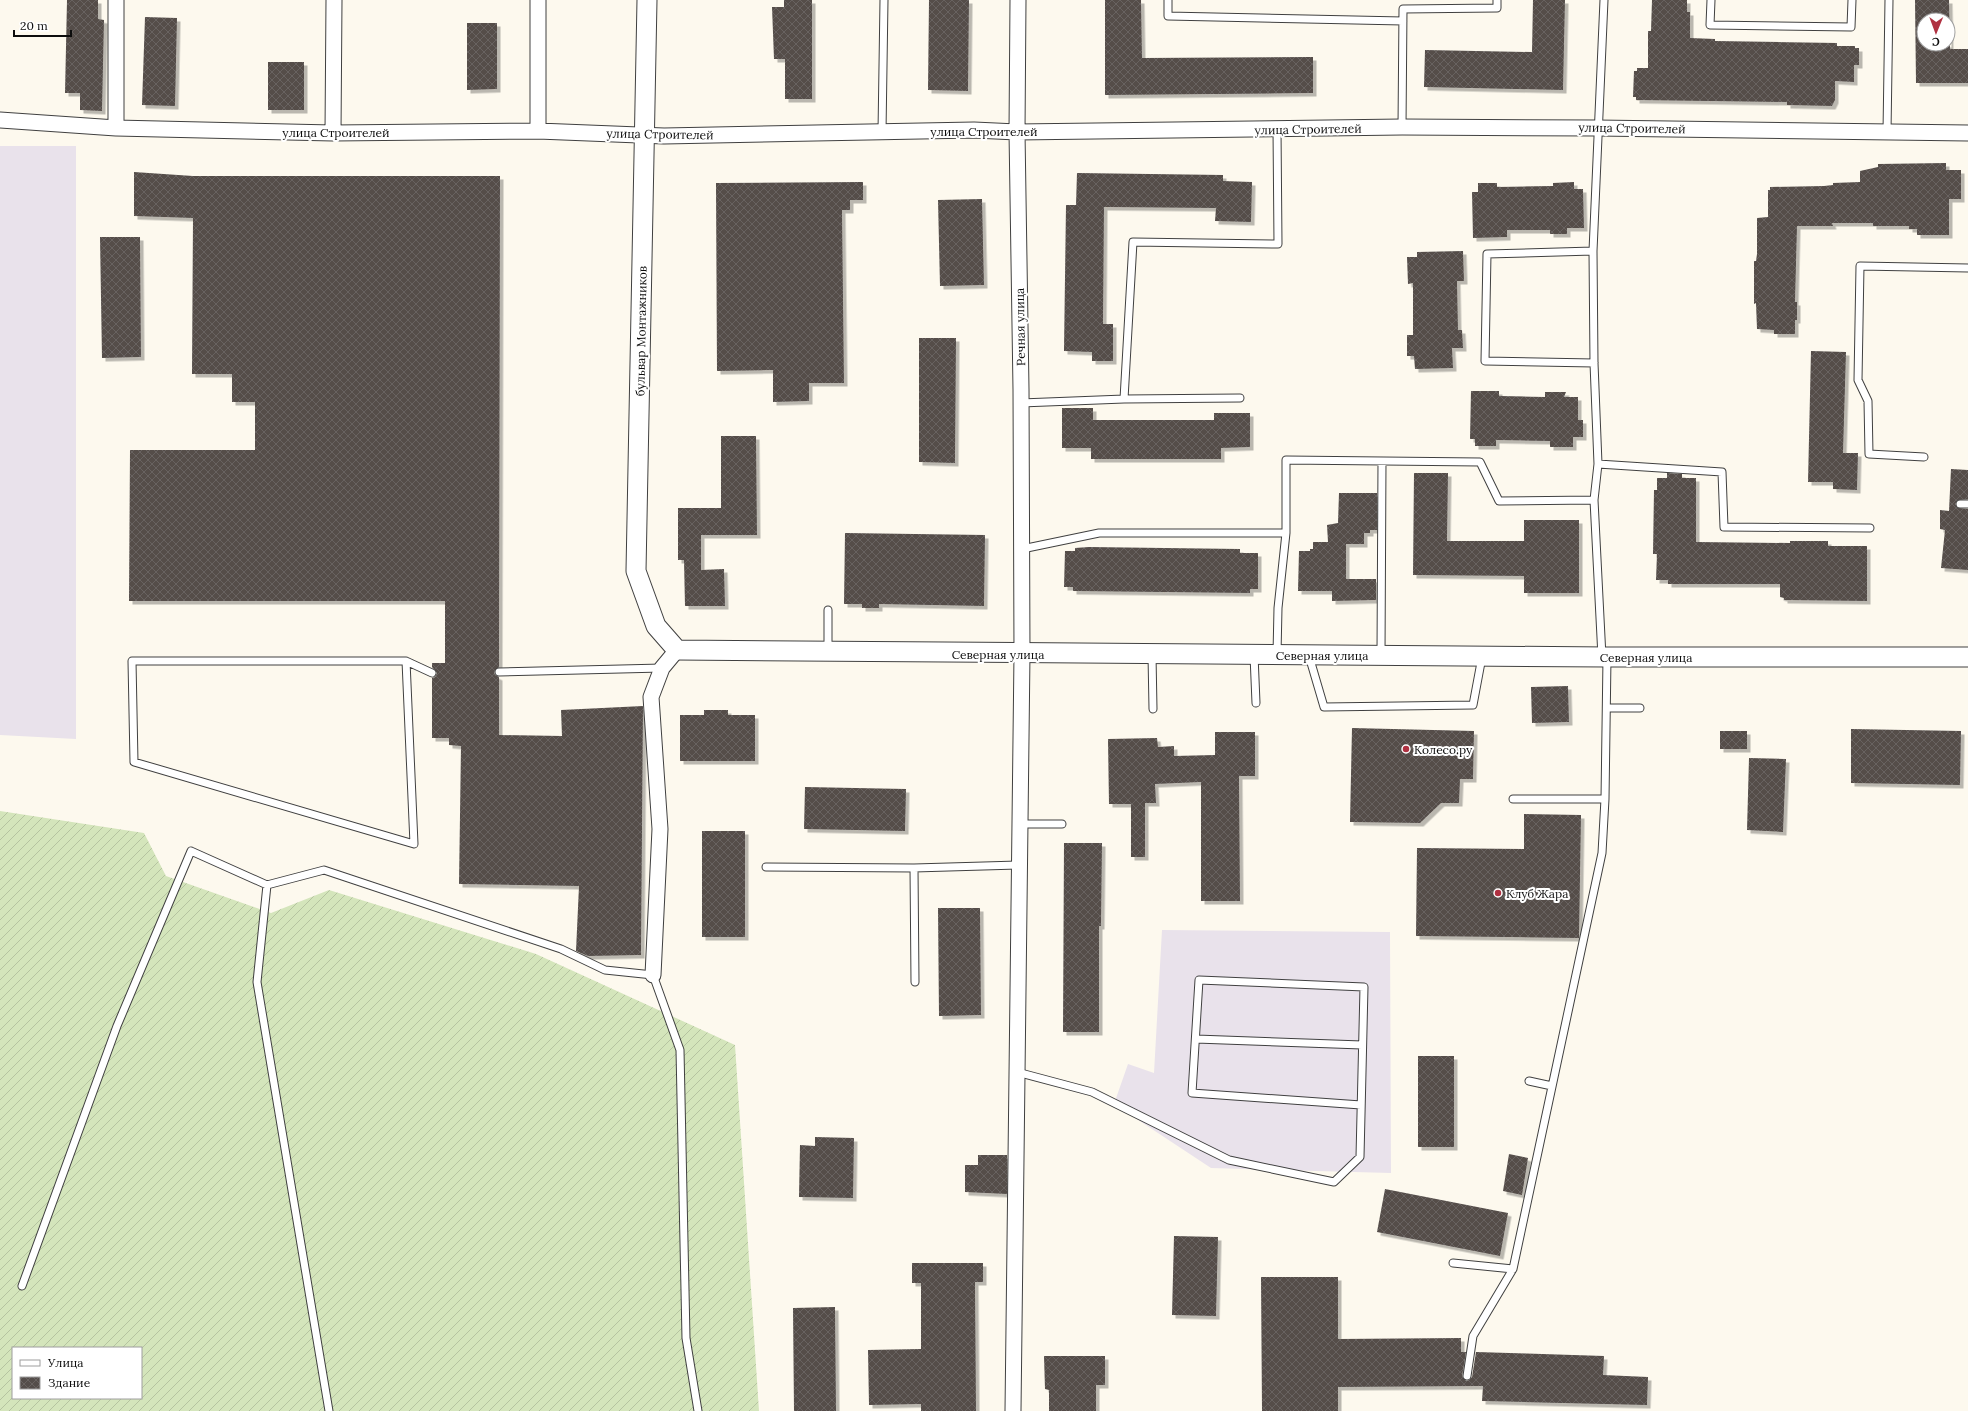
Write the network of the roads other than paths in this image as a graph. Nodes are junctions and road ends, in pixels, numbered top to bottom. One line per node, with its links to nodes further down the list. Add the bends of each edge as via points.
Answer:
1 (116, 0): 16 (street)
2 (334, 0): 23 (street)
3 (538, 0): 19 (street)
4 (647, 0): 25 (street, бульвар Монтажников)
5 (884, 0): 20 (lane)
6 (1018, 0): 21 (street, Речная улица)
7 (1168, 0): 13 (lane, via 1168,16)
8 (1497, 0): 13 (lane, via 1497,8 1403,9)
9 (1604, 0): 17 (lane)
10 (1711, 0): 11 (lane, via 1710,25 1851,27)
11 (1852, 0)
12 (1889, 0): 22 (lane)
13 (1403, 20): 15 (lane)
14 (0, 120): 16 (street, улица Строителей)
15 (1402, 127): 17 (street, улица Строителей); 18 (street, улица Строителей)
16 (116, 128): 23 (street, улица Строителей)
17 (1597, 128): 22 (street, улица Строителей); 26 (lane)
18 (1277, 129): 21 (street, улица Строителей); 30 (lane, via 1278,244 1133,242)
19 (538, 131): 23 (street, улица Строителей); 25 (street, улица Строителей)
20 (882, 132): 21 (street, улица Строителей); 25 (street, улица Строителей)
21 (1017, 132): 31 (street, Речная улица)
22 (1887, 132): 24 (street, улица Строителей)
23 (333, 133)
24 (1968, 133)
25 (644, 135): 40 (street, бульвар Монтажников, via 636,571 656,626)
26 (1593, 251): 28 (lane); 28 (lane, via 1487,254 1485,361)
27 (1968, 268): 32 (lane, via 1860,266 1858,380 1868,401 1868,454)
28 (1594, 363): 34 (lane)
29 (1240, 398): 30 (lane)
30 (1124, 399): 31 (lane)
31 (1021, 403): 38 (street, Речная улица)
32 (1924, 457)
33 (1382, 461): 35 (lane, via 1480,462 1499,501); 37 (lane, via 1286,460); 46 (lane)
34 (1598, 464): 35 (lane); 36 (lane, via 1722,472 1724,527)
35 (1594, 500): 49 (lane)
36 (1870, 528)
37 (1286, 533): 38 (lane, via 1099,533); 45 (lane, via 1278,608)
38 (1022, 549): 42 (street, Речная улица)
39 (828, 610): 41 (lane)
40 (677, 650): 41 (street, Северная улица); 52 (street)
41 (828, 652): 42 (street, Северная улица)
42 (1022, 654): 43 (street, Северная улица); 61 (street, Речная улица)
43 (1152, 654): 44 (street, Северная улица); 58 (lane)
44 (1254, 655): 45 (street, Северная улица); 55 (lane)
45 (1277, 655): 47 (street, Северная улица)
46 (1381, 655): 47 (street, Северная улица); 48 (street, Северная улица)
47 (1309, 656): 48 (lane, via 1324,707 1473,705)
48 (1482, 656): 49 (street, Северная улица)
49 (1605, 657): 50 (street, Северная улица); 56 (lane)
50 (1968, 657)
51 (406, 661): 51 (lane, via 414,844 134,762 132,661); 54 (lane)
52 (662, 668): 53 (lane); 67 (street, via 651,697 660,829)
53 (499, 672)
54 (432, 673)
55 (1256, 703)
56 (1607, 708): 57 (lane); 60 (lane)
57 (1640, 708)
58 (1153, 709)
59 (1513, 799): 60 (lane)
60 (1605, 800): 73 (lane, via 1602,853)
61 (1020, 824): 62 (lane); 63 (street, Речная улица)
62 (1062, 824)
63 (1019, 865): 65 (lane); 71 (street, Речная улица)
64 (766, 867): 65 (lane)
65 (914, 868): 68 (lane)
66 (267, 886): 67 (lane, via 324,870 561,950 605,970); 77 (lane, via 191,851 117,1026); 79 (lane, via 257,982)
67 (653, 975): 80 (lane, via 680,1050 686,1338)
68 (915, 982)
69 (1196, 1039): 70 (lane); 70 (lane, via 1199,980 1364,987); 74 (lane, via 1192,1093)
70 (1362, 1045): 74 (lane)
71 (1017, 1072): 74 (lane, via 1092,1092 1229,1160 1334,1182 1360,1157); 81 (street, Речная улица)
72 (1529, 1081): 73 (lane)
73 (1552, 1086): 76 (lane)
74 (1361, 1105)
75 (1453, 1263): 76 (lane)
76 (1513, 1269): 78 (lane, via 1473,1336)
77 (22, 1286)
78 (1467, 1376)
79 (329, 1411)
80 (698, 1411)
81 (1013, 1411)

